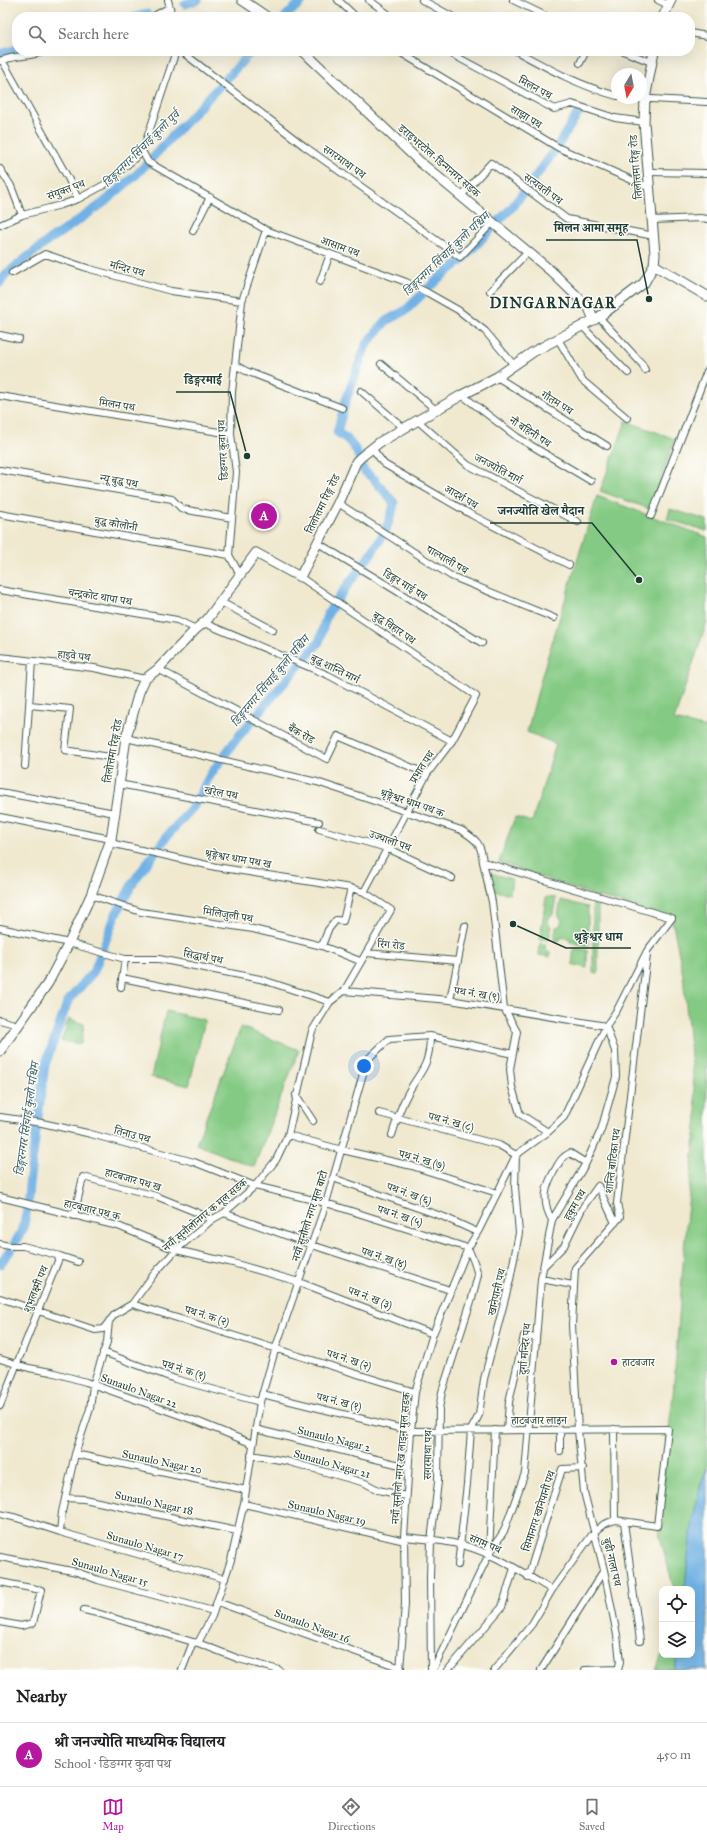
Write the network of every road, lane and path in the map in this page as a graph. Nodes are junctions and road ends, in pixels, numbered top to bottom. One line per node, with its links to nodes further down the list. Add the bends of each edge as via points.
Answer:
1 (168, 0): 9 (street)
2 (242, 0): 12 (street)
3 (338, 0): 13 (street)
4 (369, 0): 14 (street)
5 (422, 0): 15 (street)
6 (513, 0): 16 (street)
7 (658, 0): 8 (street)
8 (669, 2): 17 (street)
9 (170, 7): 10 (street); 11 (street)
10 (161, 12)
11 (171, 12)
12 (260, 12)
13 (351, 12)
14 (385, 12)
15 (444, 12)
16 (538, 12)
17 (665, 12)
18 (695, 34): 19 (street)
19 (707, 36)
20 (23, 56): 30 (street)
21 (174, 56): 39 (street, संयुक्त पथ)
22 (188, 56): 51 (street, सगरमाथा पथ, via 304,146 460,257)
23 (308, 56): 44 (street, डराइभरटोल-डिन्गनगर सडक)
24 (406, 56): 43 (street, साझा पथ, via 556,147)
25 (455, 56): 38 (street, मिलन पथ, via 554,109 572,104 615,118)
26 (525, 56): 34 (street, via 560,75)
27 (584, 56): 32 (street)
28 (636, 56): 31 (street)
29 (653, 56): 31 (street, तिलोत्तमा रिङ्ग रोड)
30 (1, 61): 46 (street)
31 (651, 62): 33 (street, तिलोत्तमा रिङ्ग रोड)
32 (580, 63)
33 (647, 87)
34 (611, 94)
35 (647, 99): 36 (street)
36 (707, 102)
37 (645, 104): 38 (street, तिलोत्तमा रिङ्ग रोड)
38 (644, 122): 41 (street, तिलोत्तमा रिङ्ग रोड)
39 (142, 151): 45 (street, आसाम पथ, via 148,162); 46 (street, संयुक्त पथ, via 104,185)
40 (0, 168): 47 (street, via 11,186)
41 (649, 172): 42 (street); 43 (street, तिलोत्तमा रिङ्ग रोड)
42 (707, 173)
43 (650, 188): 49 (street, तिलोत्तमा रिङ्ग रोड)
44 (461, 196): 51 (street, डराइभरटोल-डिन्गनगर सडक); 54 (street, सत्यवती पथ, via 491,163 567,219)
45 (210, 197): 52 (street, आसाम पथ); 53 (street)
46 (78, 198): 47 (street, संयुक्त पथ)
47 (22, 215): 50 (street, संयुक्त पथ)
48 (707, 219): 49 (street)
49 (653, 220): 54 (street, तिलोत्तमा रिङ्ग रोड)
50 (0, 225)
51 (495, 225): 55 (street, डराइभरटोल-डिन्गनगर सडक)
52 (266, 230): 56 (street, आसाम पथ); 62 (street, डिङग्गर कुवा पथ)
53 (193, 231)
54 (654, 236): 57 (street, तिलोत्तमा रिङ्ग रोड)
55 (527, 253): 60 (street); 63 (street, डराइभरटोल-डिन्गनगर सडक, via 551,271)
56 (330, 254): 59 (street); 70 (street, आसाम पथ, via 406,282 458,310 485,331)
57 (654, 265): 61 (street); 63 (street, तिलोत्तमा रिङ्ग रोड, via 644,283)
58 (12, 273): 62 (street, मन्दिर पथ, via 45,254 171,291)
59 (320, 282)
60 (490, 291)
61 (707, 296)
62 (242, 302): 69 (street, डिङग्गर कुवा पथ)
63 (597, 319): 64 (street, तिलोत्तमा रिङ्ग रोड); 71 (street)
64 (582, 326): 67 (street, तिलोत्तमा रिङ्ग रोड); 73 (street)
65 (0, 335): 66 (street)
66 (19, 339)
67 (558, 339): 70 (street, तिलोत्तमा रिङ्ग रोड, via 532,352); 80 (street, via 582,380)
68 (381, 364): 79 (street)
69 (236, 365): 78 (street); 83 (street, डिङग्गर कुवा पथ, via 232,392)
70 (514, 365): 74 (street, तिलोत्तमा रिङ्ग रोड)
71 (645, 370)
72 (707, 371): 90 (street)
73 (628, 373)
74 (496, 378): 76 (street, तिलोत्तमा रिङ्ग रोड); 84 (street, गौतम पथ)
75 (361, 391): 82 (street)
76 (462, 395): 79 (street, तिलोत्तमा रिङ्ग रोड); 87 (street, नौ बहिनी पथ, via 517,437)
77 (0, 396): 83 (street, मिलन पथ)
78 (342, 408)
79 (436, 410): 81 (street, तिलोत्तमा रिङ्ग रोड)
80 (627, 418)
81 (418, 420): 82 (street, तिलोत्तमा रिङ्ग रोड); 92 (street, जनज्योति मार्ग, via 468,465)
82 (405, 429): 85 (street, तिलोत्तमा रिङ्ग रोड)
83 (231, 434): 91 (street, डिङग्गर कुवा पथ, via 236,472)
84 (607, 446)
85 (372, 448): 88 (street, तिलोत्तमा रिङ्ग रोड, via 359,459); 95 (street, आदर्श पथ, via 384,464 472,515)
86 (0, 470): 91 (street, न्यू बुद्ध पथ, via 172,500 182,509)
87 (591, 481)
88 (338, 504): 93 (street, तिलोत्तमा रिङ्ग रोड); 100 (street, पाल्पाली पथ, via 451,576)
89 (0, 514): 94 (street, बुद्ध कोलोनी)
90 (651, 516)
91 (232, 518): 94 (street, डिङग्गर कुवा पथ)
92 (578, 522)
93 (318, 543): 97 (street, तिलोत्तमा रिङ्ग रोड); 104 (street, डिङ्गर माई पथ)
94 (229, 555): 96 (street)
95 (569, 566)
96 (240, 575): 97 (street, via 256,553); 99 (street)
97 (300, 577): 109 (street, बुद्ध विहार पथ)
98 (0, 590): 102 (street, चन्द्रकोट थापा पथ, via 177,620)
99 (221, 602): 101 (street); 103 (street)
100 (554, 618)
101 (204, 623): 102 (street); 112 (street, बुद्ध शान्ति मार्ग, via 328,675)
102 (196, 629): 107 (street)
103 (273, 630)
104 (482, 643)
105 (0, 657): 106 (street, हाइवे पथ)
106 (32, 661): 108 (street, हाइवे पथ, via 94,668); 110 (street)
107 (158, 669): 108 (street); 115 (street, बैंक रोड, via 327,759 338,736)
108 (145, 679): 111 (street, तिलोत्तमा रिङ्ग रोड)
109 (476, 696): 112 (street, प्रभात पथ)
110 (30, 705): 113 (street, via 70,710 65,750); 114 (street)
111 (126, 738): 113 (street, तिलोत्तमा रिङ्ग रोड); 118 (street, श्रृङ्गेश्वर धाम पथ क, via 317,782)
112 (452, 741): 115 (street, प्रभात पथ)
113 (123, 759): 116 (street, तिलोत्तमा रिङ्ग रोड)
114 (25, 766)
115 (427, 774): 118 (street, प्रभात पथ)
116 (120, 784): 119 (street, तिलोत्तमा रिङ्ग रोड); 121 (street, खरेल पथ)
117 (0, 792): 119 (street)
118 (408, 812): 123 (street, प्रभात पथ); 124 (street, श्रृङ्गेश्वर धाम पथ क, via 461,830 473,837 482,848)
119 (115, 813): 122 (street, तिलोत्तमा रिङ्ग रोड)
120 (0, 818): 122 (street, श्रृङ्गेश्वर धाम पथ ख)
121 (319, 826): 123 (street, उज्यालो पथ)
122 (111, 841): 126 (street, श्रृङ्गेश्वर धाम पथ ख, via 216,867); 128 (street, तिलोत्तमा रिङ्ग रोड)
123 (387, 848): 125 (street, उज्यालो पथ); 127 (street, प्रभात पथ)
124 (483, 862): 133 (street, नयाँ सुनौलो नगर ख लाइन मुल सडक, via 672,918); 143 (street, श्रृङ्गेश्वर धाम पथ क, via 492,902)
125 (452, 878)
126 (351, 888): 127 (street, श्रृङ्गेश्वर धाम पथ ख); 132 (street, via 343,921 336,920 328,930)
127 (364, 892): 134 (street, श्रृङ्गेश्वर धाम पथ ख, via 391,910)
128 (91, 895): 131 (street, तिलोत्तमा रिङ्ग रोड); 132 (street, मिलिजुली पथ, via 141,912 253,929)
129 (465, 926): 137 (street)
130 (0, 928): 131 (street, सिद्धार्थ पथ)
131 (69, 943): 135 (street, सिद्धार्थ पथ); 146 (street, तिलोत्तमा रिङ्ग रोड, via 48,984)
132 (322, 946): 136 (street, मिलिजुली पथ)
133 (647, 951): 147 (street, नयाँ सुनौलो नगर ख लाइन मुल सडक); 171 (street, शान्ति बाटिका पथ, via 618,1203 620,1217)
134 (366, 953): 136 (street, रिंग रोड); 137 (street, रिंग रोड)
135 (122, 958): 138 (street); 142 (street, सिद्धार्थ पथ, via 159,959 260,979)
136 (360, 961): 140 (street, रिंग रोड)
137 (458, 961): 141 (street)
138 (122, 978): 139 (street); 144 (street)
139 (120, 987)
140 (344, 991): 141 (street, पथ नं. ख (९)); 142 (street)
141 (450, 1000): 143 (street, पथ नं. ख (९))
142 (330, 1002): 151 (street, नयाँ सुनौलोनगर क मूल सडक, via 312,1031)
143 (504, 1008): 147 (street, पथ नं. ख (९)); 150 (street, via 517,1032)
144 (279, 1010)
145 (0, 1020): 146 (street)
146 (18, 1025): 149 (street, तिलोत्तमा रिङ्ग रोड)
147 (606, 1026): 156 (street, नयाँ सुनौलो नगर ख लाइन मुल सडक, via 564,1118); 161 (street, दुर्गा मन्दिर पथ, via 615,1051 616,1077 601,1130)
148 (430, 1036): 150 (street, नयाँ सुनौलो नगर मुल बाटो); 154 (street, via 430,1052 424,1070 405,1099); 159 (street, नयाँ सुनौलो नगर मुल बाटो, via 389,1039 367,1060)
149 (0, 1052)
150 (513, 1054): 156 (street, via 510,1070 520,1114)
151 (296, 1095): 155 (street); 157 (street, नयाँ सुनौलोनगर क मूल सडक)
152 (379, 1113): 154 (street, पथ नं. ख (८))
153 (0, 1117): 163 (street, तिनाउ पथ, via 39,1122 87,1133 194,1162)
154 (398, 1118): 158 (street); 160 (street, पथ नं. ख (८), via 499,1145)
155 (313, 1121)
156 (548, 1132): 160 (street, नयाँ सुनौलो नगर ख लाइन मुल सडक)
157 (288, 1135): 159 (street, पथ नं. ख (७)); 163 (street, नयाँ सुनौलोनगर क मूल सडक, via 276,1160)
158 (392, 1135)
159 (342, 1150): 162 (street, नयाँ सुनौलो नगर मुल बाटो); 164 (street, पथ नं. ख (७), via 412,1166)
160 (516, 1155): 164 (street, नयाँ सुनौलो नगर ख लाइन मुल सडक); 203 (street, खानेपानी पथ, via 515,1187 519,1233 510,1280 484,1380 479,1415)
161 (586, 1163): 170 (street, दुर्गा मन्दिर पथ); 170 (street, via 570,1153 563,1156 546,1183 546,1210)
162 (333, 1178): 166 (street, नयाँ सुनौलो नगर मुल बाटो); 172 (street, पथ नं. ख (६), via 444,1217)
163 (255, 1186): 166 (street, तिनाउ पथ); 167 (street, नयाँ सुनौलोनगर क मूल सडक)
164 (497, 1193): 172 (street, नयाँ सुनौलो नगर ख लाइन मुल सडक)
165 (0, 1197): 168 (street, हाटबजार पथ क)
166 (326, 1203): 174 (street, नयाँ सुनौलो नगर मुल बाटो); 175 (street, पथ नं. ख (५))
167 (224, 1213): 169 (street, नयाँ सुनौलोनगर क मूल सडक); 174 (street, पथ नं. ख (४))
168 (74, 1216): 169 (street, हाटबजार पथ ख, via 83,1177 156,1196); 176 (street, हाटबजार पथ क, via 118,1226)
169 (213, 1220): 176 (street, नयाँ सुनौलोनगर क मूल सडक)
170 (552, 1220): 179 (street, दुर्गा मन्दिर पथ)
171 (615, 1223): 179 (street, हुकुम पथ, via 598,1186 583,1206 564,1246); 182 (street, via 575,1268)
172 (478, 1232): 175 (street, नयाँ सुनौलो नगर ख लाइन मुल सडक)
173 (0, 1244): 177 (street, शुभलक्ष्मी पथ, via 23,1246)
174 (312, 1245): 181 (street, नयाँ सुनौलो नगर मुल बाटो); 183 (street, पथ नं. ख (४))
175 (468, 1248): 183 (street, नयाँ सुनौलो नगर ख लाइन मुल सडक); 202 (street, सगरमाथा पथ, via 478,1275 462,1334 442,1392)
176 (176, 1250): 181 (street, हाटबजार पथ क); 185 (street, नयाँ सुनौलोनगर क मूल सडक)
177 (60, 1256): 178 (street); 186 (street, शुभलक्ष्मी पथ)
178 (78, 1262)
179 (544, 1266): 180 (street, दुर्गा मन्दिर पथ)
180 (541, 1279): 182 (street); 189 (street, दुर्गा मन्दिर पथ)
181 (299, 1282): 188 (street, पथ नं. ख (३)); 190 (street, नयाँ सुनौलो नगर मुल बाटो)
182 (574, 1284): 208 (street, via 572,1325)
183 (450, 1290): 188 (street, नयाँ सुनौलो नगर ख लाइन मुल सडक)
184 (0, 1298): 186 (street)
185 (132, 1304): 187 (street, via 115,1314); 190 (street, पथ नं. क (२))
186 (38, 1311): 187 (street, via 95,1330 103,1329); 193 (street, शुभलक्ष्मी पथ)
187 (109, 1321): 191 (street, via 107,1342)
188 (433, 1334): 195 (street, नयाँ सुनौलो नगर ख लाइन मुल सडक)
189 (536, 1338): 205 (street, via 524,1336 509,1402); 206 (street, दुर्गा मन्दिर पथ)
190 (276, 1347): 195 (street, पथ नं. ख (२)); 196 (street, नयाँ सुनौलो नगर मुल बाटो)
191 (103, 1352): 194 (street); 197 (street, पथ नं. क (१), via 175,1379)
192 (0, 1359): 193 (street, Sunaulo Nagar 22)
193 (16, 1364): 194 (street, Sunaulo Nagar 22); 198 (street, शुभलक्ष्मी पथ)
194 (93, 1385): 209 (street, Sunaulo Nagar 22); 211 (street, via 90,1409)
195 (415, 1392): 201 (street, नयाँ सुनौलो नगर ख लाइन मुल सडक)
196 (262, 1394): 197 (street, नयाँ सुनौलो नगर मुल बाटो); 201 (street, पथ नं. ख (१))
197 (260, 1402): 199 (street, नयाँ सुनौलो नगर मुल बाटो)
198 (0, 1406)
199 (255, 1429): 209 (street, नयाँ सुनौलो नगर मुल बाटो); 213 (street, Sunaulo Nagar 2)
200 (614, 1429): 208 (street, हाटबजार लाइन); 220 (street); 221 (street, हाटबजार लाइन, via 668,1429 657,1526)
201 (411, 1430): 202 (street, हाटबजार लाइन); 213 (street, नयाँ सुनौलो नगर ख लाइन मुल सडक)
202 (438, 1430): 203 (street, हाटबजार लाइन); 226 (street, सगरमाथा पथ, via 438,1482)
203 (471, 1430): 204 (street, हाटबजार लाइन); 227 (street, खानेपानी पथ)
204 (496, 1430): 205 (street, हाटबजार लाइन); 228 (street)
205 (507, 1430): 206 (street, हाटबजार लाइन)
206 (528, 1430): 207 (street, हाटबजार लाइन); 228 (street, दुर्गा मन्दिर पथ, via 525,1473 504,1531)
207 (560, 1430): 208 (street, हाटबजार लाइन); 210 (street)
208 (578, 1430): 214 (street)
209 (253, 1444): 212 (street, नयाँ सुनौलो नगर मुल बाटो)
210 (560, 1451)
211 (75, 1454): 215 (street, Sunaulo Nagar 20); 217 (street)
212 (251, 1455): 215 (street, नयाँ सुनौलो नगर मुल बाटो); 216 (street, Sunaulo Nagar 21, via 286,1461 365,1483 378,1490)
213 (408, 1467): 216 (street, नयाँ सुनौलो नगर ख लाइन मुल सडक)
214 (583, 1468): 224 (street, via 584,1492); 233 (street, सिमानगर खानेपानी पथ, via 562,1469)
215 (246, 1490): 218 (street, नयाँ सुनौलो नगर मुल बाटो)
216 (406, 1496): 225 (street, नयाँ सुनौलो नगर ख लाइन मुल सडक)
217 (65, 1498): 222 (street, Sunaulo Nagar 18, via 84,1499); 223 (street)
218 (244, 1504): 222 (street, नयाँ सुनौलो नगर मुल बाटो); 225 (street, Sunaulo Nagar 19)
219 (0, 1514): 223 (street, Sunaulo Nagar 17)
220 (614, 1520): 221 (street); 224 (street)
221 (624, 1522): 241 (street)
222 (237, 1531): 234 (street, नयाँ सुनौलो नगर मुल बाटो)
223 (60, 1532): 234 (street, Sunaulo Nagar 17)
224 (594, 1532): 232 (street, बुढी नाला पथ); 236 (street, बुढी नाला पथ)
225 (404, 1539): 226 (street, संगम पथ); 243 (street, नयाँ सुनौलो नगर ख लाइन मुल सडक, via 405,1604)
226 (431, 1540): 227 (street, संगम पथ); 248 (street, सगरमाथा पथ)
227 (460, 1544): 228 (street, संगम पथ); 230 (street, खानेपानी पथ)
228 (489, 1554): 231 (street, संगम पथ); 248 (street, दुर्गा मन्दिर पथ)
229 (0, 1557): 239 (street, Sunaulo Nagar 15, via 77,1572)
230 (458, 1565)
231 (514, 1568): 233 (street, संगम पथ); 249 (street, via 502,1607)
232 (604, 1570): 245 (street, बुढी नाला पथ, via 617,1635 620,1662); 251 (street)
233 (528, 1577): 236 (street, संगम पथ)
234 (225, 1579): 237 (street, नयाँ सुनौलो नगर मुल बाटो)
235 (0, 1582): 240 (street, via 41,1590 33,1623 21,1626)
236 (552, 1590): 250 (street, बुढी नाला पथ, via 532,1624)
237 (217, 1602): 239 (street, नयाँ सुनौलो नगर मुल बाटो); 243 (street, Sunaulo Nagar 16)
238 (84, 1610): 242 (street)
239 (213, 1611): 242 (street, नयाँ सुनौलो नगर मुल बाटो)
240 (0, 1622)
241 (640, 1641)
242 (195, 1643): 246 (street, नयाँ सुनौलो नगर मुल बाटो); 247 (street)
243 (401, 1669)
244 (598, 1669): 245 (street); 252 (street)
245 (618, 1669)
246 (182, 1670)
247 (279, 1670)
248 (432, 1670)
249 (448, 1670)
250 (494, 1670)
251 (541, 1670)
252 (585, 1670)

